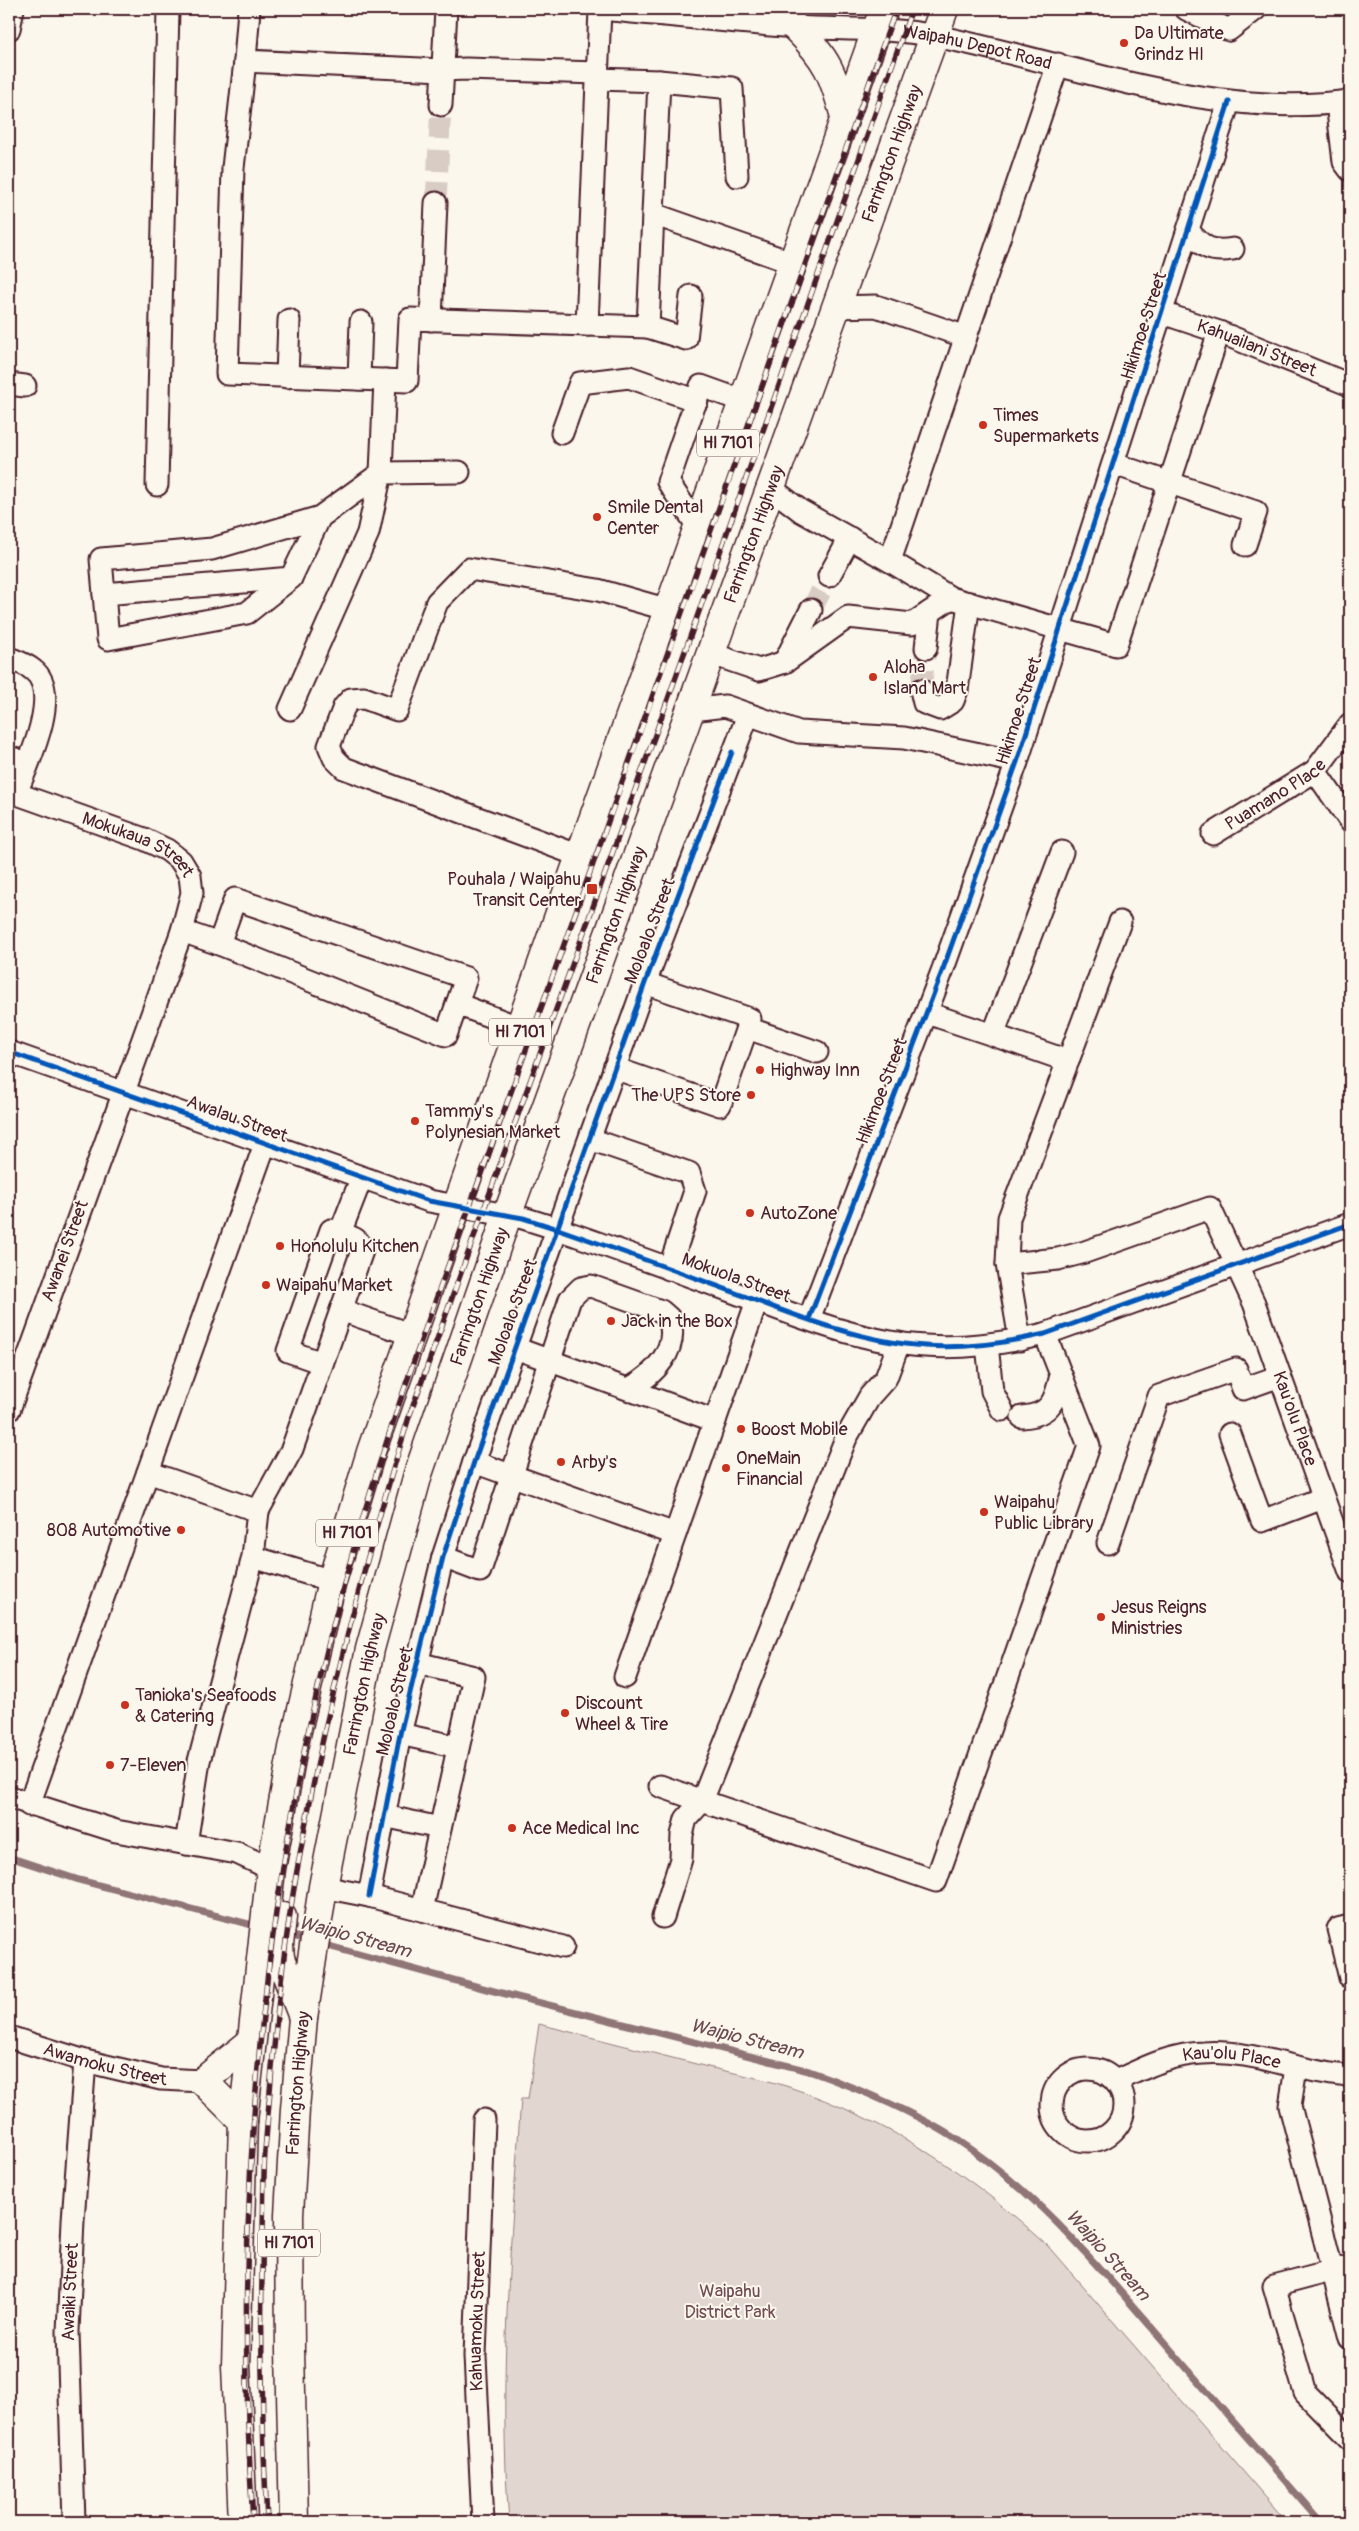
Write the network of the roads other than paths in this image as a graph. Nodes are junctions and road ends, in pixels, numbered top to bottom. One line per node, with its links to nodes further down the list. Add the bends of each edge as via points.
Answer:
1 (14, 9): 11 (street)
2 (168, 9): 48 (street)
3 (249, 9): 13 (street)
4 (446, 9): 15 (street)
5 (600, 9): 10 (street, Waipahu Depot Road); 16 (street)
6 (944, 9): 12 (main road, Farrington Highway / HI 7101)
7 (1186, 9): 8 (street, via 1229,30)
8 (1256, 9)
9 (880, 20): 10 (street, Waipahu Depot Road); 12 (street, Waipahu Depot Road); 21 (main road, HI 7101)
10 (796, 27): 21 (main road, via 826,61 835,78)
11 (9, 29)
12 (934, 36): 14 (street, Waipahu Depot Road); 28 (main road, Farrington Highway / HI 7101)
13 (245, 61): 15 (street); 37 (street, via 234,168 227,374)
14 (1058, 64): 18 (street, Waipahu Depot Road); 36 (street)
15 (443, 70): 16 (street); 20 (street)
16 (597, 76): 17 (street); 33 (street)
17 (659, 81): 23 (street, via 732,88); 25 (street)
18 (1229, 102): 19 (street, Waipahu Depot Road, via 1284,106); 29 (street, Hikimoe Street)
19 (1344, 102): 22 (street)
20 (441, 105)
21 (845, 117): 26 (main road, HI 7101)
22 (1348, 158)
23 (737, 176)
24 (436, 203): 31 (street)
25 (653, 214): 26 (street); 34 (street)
26 (793, 263): 42 (main road, HI 7101)
27 (691, 296): 34 (street, via 686,339)
28 (836, 307): 36 (street, via 876,306); 49 (main road, Farrington Highway / HI 7101)
29 (1162, 313): 35 (street, Kahuailani Street); 44 (street, Hikimoe Street)
30 (289, 320): 37 (street)
31 (431, 320): 33 (street); 39 (street, via 410,319 406,380)
32 (361, 322): 38 (street)
33 (586, 325): 34 (street)
34 (648, 327)
35 (1219, 332): 40 (street, Kahuailani Street); 47 (street)
36 (966, 337): 54 (street)
37 (287, 376): 38 (street)
38 (359, 379): 39 (street)
39 (385, 380): 46 (street)
40 (1350, 385)
41 (696, 401): 42 (street, via 701,386); 43 (street, via 629,377 580,383); 51 (street, via 668,482)
42 (744, 401): 51 (main road, HI 7101)
43 (562, 433)
44 (1114, 464): 47 (street); 62 (street, Hikimoe Street)
45 (459, 472): 46 (street)
46 (381, 473): 50 (street); 68 (street, via 368,533)
47 (1170, 483): 53 (street, via 1256,512); 62 (street, via 1116,645)
48 (157, 485)
49 (771, 488): 52 (street, via 802,511); 64 (main road, Farrington Highway / HI 7101)
50 (320, 517): 56 (street); 57 (street, via 212,550 101,559)
51 (698, 527): 59 (main road, HI 7101)
52 (850, 538): 54 (street); 55 (street)
53 (1245, 545)
54 (890, 560): 58 (street)
55 (829, 576)
56 (291, 578): 57 (street); 57 (street, via 247,613 108,639)
57 (104, 594)
58 (960, 600): 61 (street); 62 (street); 67 (street, via 954,701 940,710 924,703)
59 (668, 610): 79 (main road, HI 7101); 79 (street, via 598,590 469,569 437,602 397,710 364,698 351,699 344,707 329,746 334,758 344,768)
60 (811, 610): 66 (street)
61 (930, 612): 63 (street); 66 (street, via 912,624 848,617)
62 (1060, 629): 73 (street, Hikimoe Street)
63 (926, 648)
64 (712, 654): 66 (street, via 759,670); 69 (main road, Farrington Highway / HI 7101)
65 (9, 658): 72 (street, via 35,670 45,691 45,716)
66 (785, 662)
67 (921, 690)
68 (290, 709)
69 (692, 710): 70 (street, via 724,706); 98 (main road, Farrington Highway / HI 7101)
70 (748, 715): 73 (street, via 799,732 904,738); 83 (street, Moloalo Street)
71 (1350, 724): 74 (street, Puamano Place)
72 (18, 760): 75 (street)
73 (1017, 762): 85 (street, Hikimoe Street)
74 (1315, 771): 76 (street); 77 (street, Puamano Place)
75 (13, 792): 81 (street, Mokukaua Street, via 144,839 181,861 190,876 192,893)
76 (1350, 821)
77 (1212, 834)
78 (1062, 852): 88 (street)
79 (580, 856): 86 (main road, HI 7101)
80 (1120, 922): 91 (street)
81 (182, 930): 82 (street); 93 (street, Mokukaua Street)
82 (219, 944): 84 (street, via 446,1036); 84 (street, via 235,899 466,978)
83 (645, 983): 87 (street, via 750,1019); 92 (street, Moloalo Street)
84 (457, 1004): 86 (street)
85 (927, 1013): 88 (street); 107 (street, Hikimoe Street)
86 (521, 1028): 97 (main road, HI 7101)
87 (747, 1028): 90 (street); 92 (street, via 720,1105)
88 (993, 1035): 91 (street)
89 (9, 1052): 93 (street, Awalau Street)
90 (816, 1052)
91 (1068, 1061): 102 (street, via 1009,1218)
92 (614, 1068): 94 (street, Moloalo Street)
93 (123, 1093): 95 (street, Awalau Street); 119 (street, Awanei Street)
94 (590, 1138): 100 (street, Moloalo Street); 104 (street, via 689,1173 695,1191)
95 (265, 1144): 96 (street, Awalau Street); 123 (street)
96 (361, 1178): 97 (street, Awalau Street); 101 (street)
97 (458, 1208): 98 (street, Mokuola Street); 109 (main road, HI 7101)
98 (507, 1216): 100 (street, Mokuola Street); 145 (main road, Farrington Highway / HI 7101, via 418,1474 390,1573 370,1649)
99 (1350, 1224): 103 (street, Mokuola Street)
100 (558, 1229): 104 (street, Mokuola Street); 113 (street, Moloalo Street)
101 (340, 1233): 106 (street, via 357,1239 362,1251); 115 (street, via 331,1230 288,1351)
102 (1007, 1264): 103 (street, Kau'olu Place, via 1058,1259 1085,1252 1210,1208); 110 (street)
103 (1235, 1266): 108 (street, Mokuola Street); 117 (street, Kau'olu Place, via 1254,1303)
104 (669, 1268): 105 (street, Mokuola Street)
105 (757, 1301): 107 (street, Mokuola Street); 120 (street)
106 (341, 1310): 109 (street); 115 (street)
107 (809, 1319): 111 (street, Mokuola Street)
108 (1045, 1334): 110 (street, Mokuola Street); 116 (street)
109 (412, 1335): 132 (main road, HI 7101, via 371,1452)
110 (1020, 1340): 112 (street, Mokuola Street)
111 (899, 1343): 112 (street, Mokuola Street); 139 (street, via 886,1378 870,1396 846,1438)
112 (986, 1345): 116 (street, via 992,1391 1012,1413 1036,1416 1045,1410 1054,1402)
113 (515, 1348): 114 (street); 122 (street, Moloalo Street)
114 (550, 1361): 118 (street); 118 (street, via 570,1299 581,1288 591,1286 661,1311 669,1318 672,1336 667,1353 646,1380); 124 (street)
115 (322, 1363): 126 (street, via 292,1449)
116 (1061, 1375): 139 (street, via 1089,1446 936,1881)
117 (1280, 1376): 125 (street, Kau'olu Place); 128 (street, via 1243,1389 1236,1369 1159,1396)
118 (629, 1389): 120 (street)
119 (9, 1410)
120 (715, 1421): 127 (street)
121 (1230, 1434): 125 (street, via 1262,1521)
122 (474, 1462): 124 (street); 130 (street, Moloalo Street)
123 (148, 1472): 126 (street); 140 (street)
124 (512, 1475): 127 (street); 130 (street, via 480,1571)
125 (1323, 1498): 131 (street, Kau'olu Place)
126 (258, 1511): 129 (street)
127 (675, 1534): 134 (street)
128 (1108, 1543)
129 (253, 1557): 132 (street); 143 (street, via 199,1761)
130 (444, 1557): 133 (street, Moloalo Street)
131 (1350, 1572)
132 (332, 1581): 144 (main road, HI 7101, via 293,1748)
133 (417, 1663): 135 (street, Moloalo Street); 136 (street, via 474,1678)
134 (625, 1677)
135 (400, 1734): 136 (street); 141 (street, Moloalo Street)
136 (458, 1747): 142 (street)
137 (660, 1786): 139 (street)
138 (9, 1797): 140 (street)
139 (702, 1801): 148 (street, via 696,1839 681,1859)
140 (29, 1805): 143 (street, via 116,1831)
141 (384, 1816): 142 (street); 146 (street, Moloalo Street)
142 (440, 1828): 147 (street)
143 (186, 1844): 144 (street, via 237,1853)
144 (271, 1869): 151 (main road, HI 7101, via 275,1907)
145 (322, 1887): 146 (street); 153 (main road, Farrington Highway / HI 7101)
146 (369, 1896): 147 (street)
147 (422, 1910): 150 (street)
148 (663, 1917)
149 (1350, 1926): 152 (street, via 1338,1929)
150 (563, 1947)
151 (270, 1955): 153 (main road); 155 (main road, HI 7101)
152 (1350, 1978)
153 (304, 2018): 168 (main road, Farrington Highway / HI 7101, via 289,2215)
154 (9, 2037): 156 (street, Awamoku Street)
155 (251, 2042): 159 (main road); 162 (main road, HI 7101)
156 (85, 2061): 159 (street, Awamoku Street, via 161,2080); 166 (street, Awaiki Street, via 68,2332)
157 (1296, 2068): 158 (street, Kau'olu Place); 160 (street, Kau'olu Place, via 1239,2054 1203,2052 1157,2062); 163 (street, via 1290,2106)
158 (1350, 2076)
159 (203, 2081): 162 (main road)
160 (1116, 2081)
161 (484, 2120): 169 (street, Kahuamoku Street, via 475,2356)
162 (243, 2121): 167 (main road, HI 7101, via 236,2366)
163 (1341, 2268): 164 (street); 165 (street, via 1274,2286 1305,2393)
164 (1350, 2338)
165 (1350, 2439)
166 (74, 2522)
167 (243, 2522)
168 (294, 2522)
169 (483, 2522)

